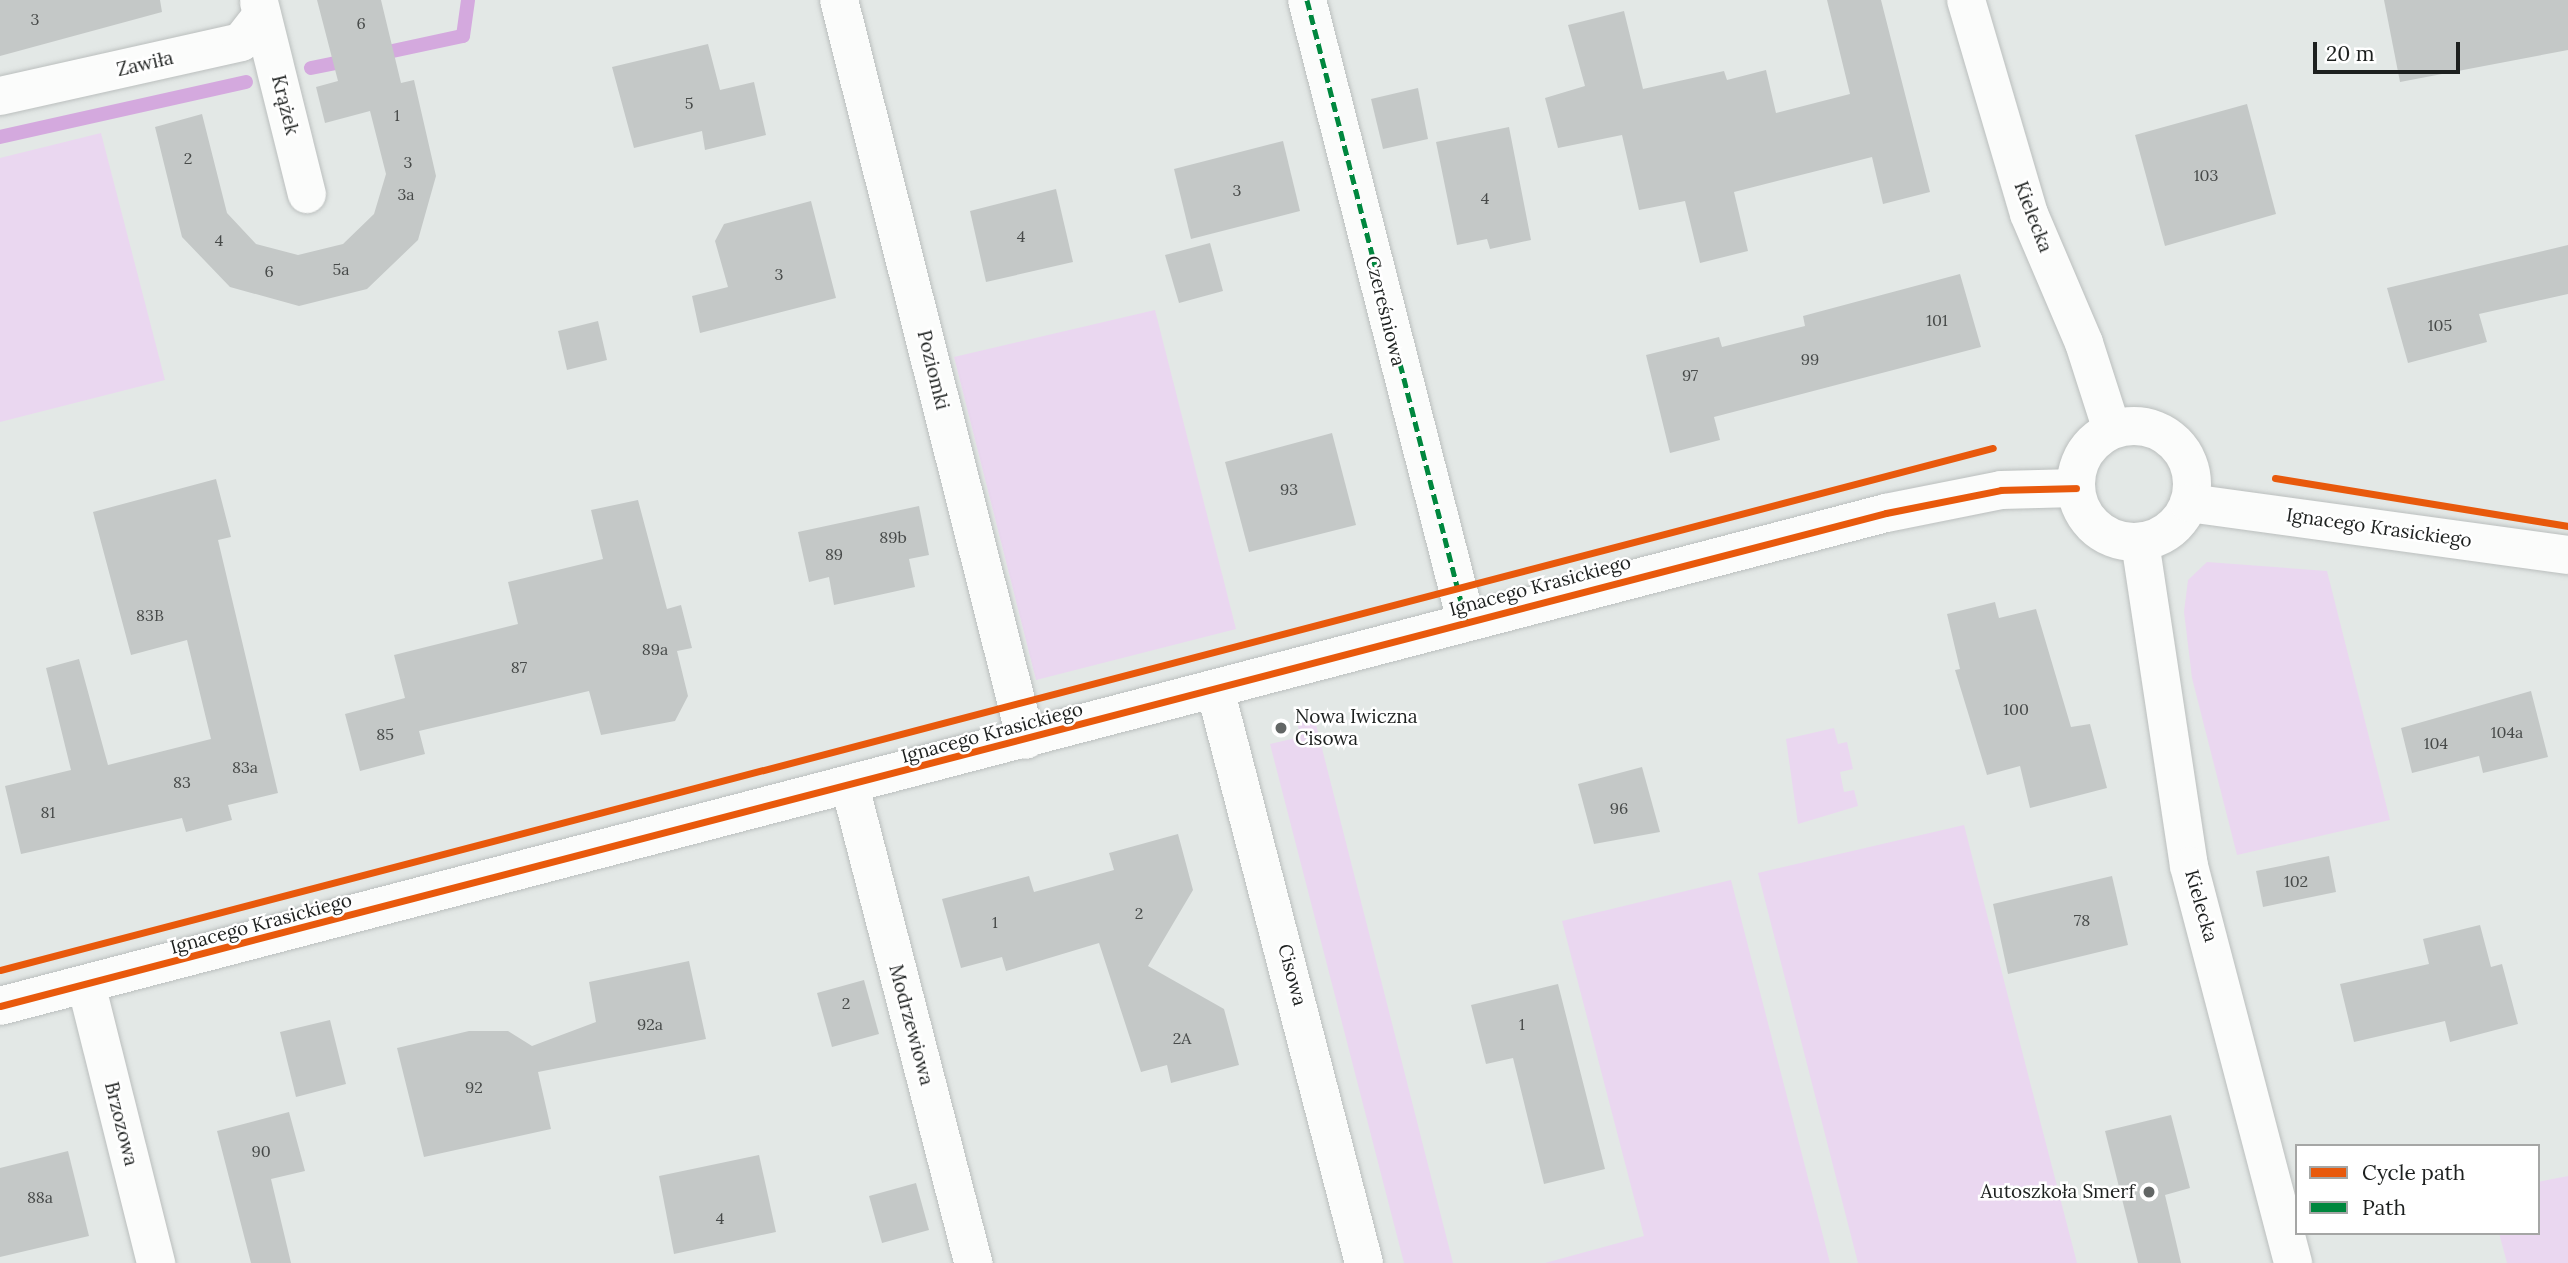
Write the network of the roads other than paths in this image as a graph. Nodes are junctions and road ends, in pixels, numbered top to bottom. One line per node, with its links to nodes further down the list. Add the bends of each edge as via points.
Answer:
1 (839, 0): 14 (street, Poziomki)
2 (1307, 0): 12 (street, Czereśniowa)
3 (1966, 0): 7 (street, Kielecka, via 2029,214 2084,344)
4 (261, 7): 5 (street, Zawiła, via 241,42); 6 (street, Krążek)
5 (0, 96)
6 (307, 194)
7 (2112, 430): 8 (street, via 2092,443 2080,460); 9 (street, via 2151,428 2170,438 2192,473)
8 (2076, 488): 10 (street, via 2087,520 2102,534); 12 (street, Ignacego Krasickiego, via 2030,486 1929,503)
9 (2189, 503): 10 (street, via 2174,527); 11 (street, Ignacego Krasickiego)
10 (2140, 542): 21 (street, Kielecka, via 2189,866)
11 (2568, 555)
12 (1466, 621): 13 (street, Ignacego Krasickiego)
13 (1215, 689): 14 (street, Ignacego Krasickiego); 20 (street, Cisowa)
14 (1026, 740): 15 (street, Ignacego Krasickiego)
15 (850, 786): 16 (street, Ignacego Krasickiego); 19 (street, Modrzewiowa)
16 (86, 984): 17 (street, Ignacego Krasickiego); 18 (street, Brzozowa)
17 (0, 1006)
18 (156, 1263)
19 (973, 1263)
20 (1364, 1263)
21 (2293, 1263)

